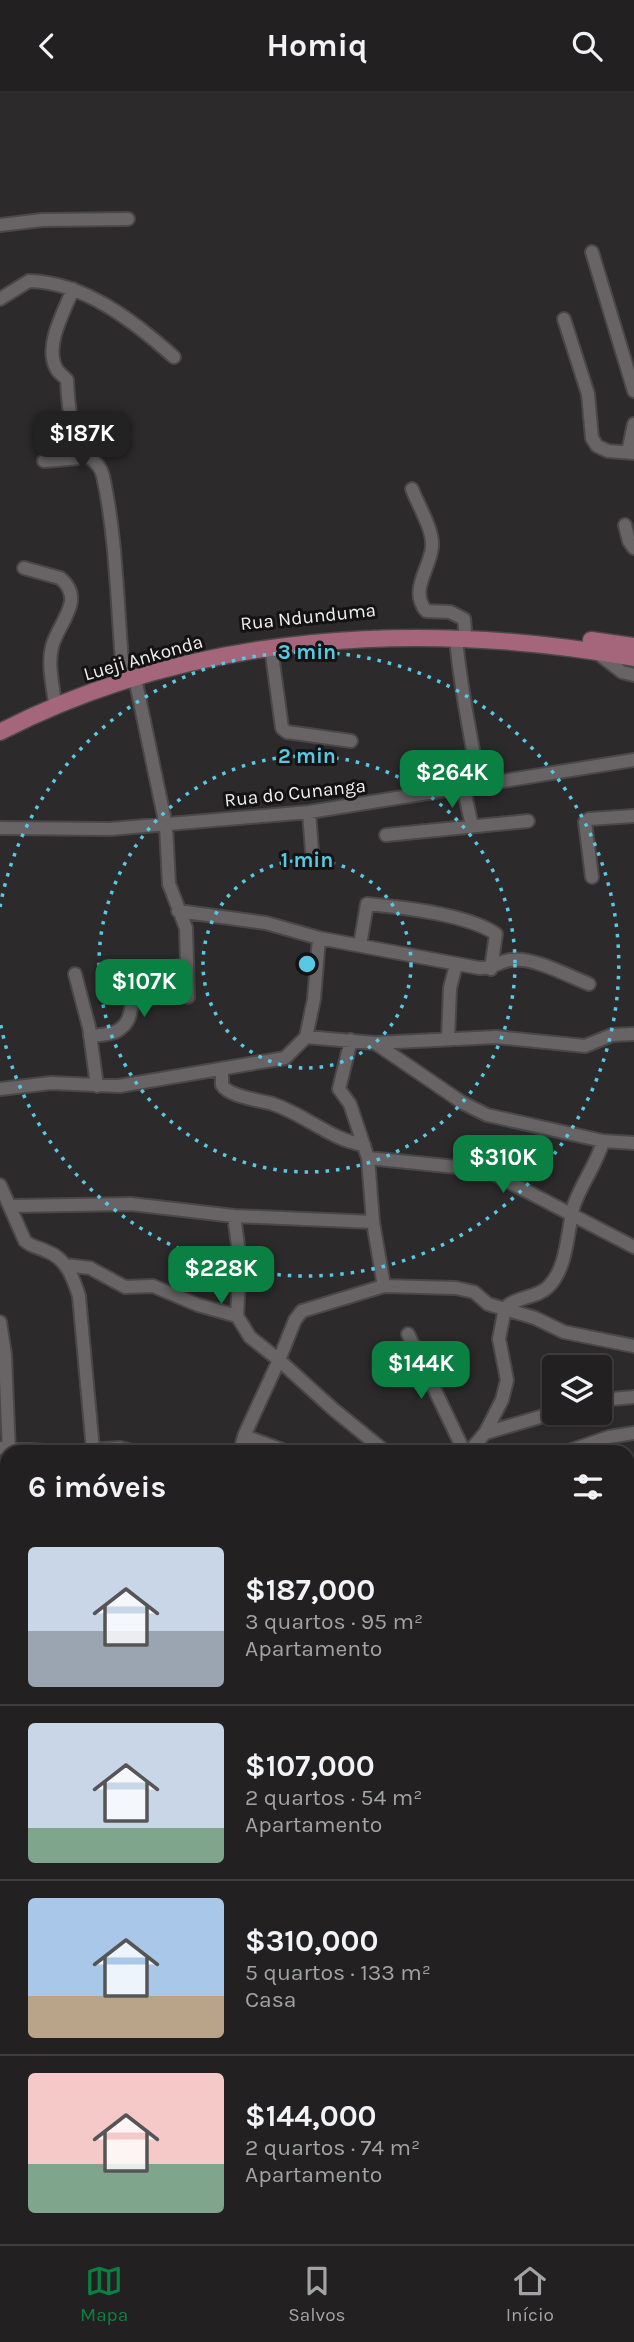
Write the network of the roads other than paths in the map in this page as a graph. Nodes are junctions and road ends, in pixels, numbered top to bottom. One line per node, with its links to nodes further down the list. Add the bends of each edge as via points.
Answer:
1 (128, 219): 2 (street)
2 (0, 225)
3 (592, 252): 8 (street)
4 (73, 289): 5 (street, via 29,281); 7 (street, via 141,327); 11 (street, via 52,354 57,372 66,380 75,433)
5 (0, 299)
6 (564, 319): 10 (street, via 588,394 592,438 608,451)
7 (174, 357)
8 (634, 391)
9 (634, 424): 10 (street)
10 (631, 452)
11 (91, 457): 12 (street); 23 (street, via 102,473 111,520)
12 (44, 461)
13 (412, 489): 17 (street, via 432,542 419,593 422,606 426,611 464,619)
14 (625, 525): 15 (street)
15 (634, 548)
16 (24, 568): 24 (street, via 60,577 70,593 70,613 52,643)
17 (460, 633): 18 (main road, Rua Ndunduma); 19 (main road, Lueji Ankonda); 20 (main road, Lueji Ankonda); 23 (main road, Rua Ndunduma, via 383,629 291,635 208,650); 29 (street, via 461,696)
18 (634, 646)
19 (271, 647): 23 (main road, Lueji Ankonda); 27 (street, via 282,727 287,732)
20 (596, 652): 21 (main road, Lueji Ankonda); 22 (street, Lueji Ankonda, via 622,672)
21 (634, 658)
22 (634, 675)
23 (129, 676): 24 (main road, Rua Ndunduma); 26 (main road, Lueji Ankonda); 34 (street)
24 (54, 697): 25 (main road, Rua Ndunduma)
25 (0, 723)
26 (0, 732)
27 (351, 740)
28 (634, 760): 29 (street, Rua do Cunanga)
29 (479, 785): 30 (street, Rua do Cunanga)
30 (463, 786): 31 (street, Rua do Cunanga); 35 (street)
31 (309, 812): 34 (street, Rua do Cunanga); 38 (street)
32 (634, 816): 39 (street, via 585,822)
33 (528, 821): 35 (street)
34 (166, 825): 36 (street, Rua do Cunanga); 40 (street, via 167,872)
35 (472, 826): 37 (street)
36 (0, 828)
37 (386, 835)
38 (312, 851)
39 (593, 877)
40 (178, 911): 41 (street, via 267,923); 43 (street, via 186,928)
41 (319, 938): 42 (street); 51 (street)
42 (360, 945): 44 (street); 45 (street, via 368,904 431,915 485,927 496,934)
43 (186, 965): 48 (street); 50 (street, via 147,976 135,988 121,1027)
44 (456, 965): 45 (street); 52 (street)
45 (491, 969): 47 (street, via 511,960 550,967)
46 (75, 974): 50 (street)
47 (589, 983)
48 (188, 997)
49 (634, 1034): 52 (street, via 612,1035 579,1046 519,1038)
50 (90, 1036): 56 (street)
51 (306, 1037): 53 (street); 55 (street, via 292,1053 274,1062)
52 (448, 1039): 54 (street)
53 (351, 1040): 54 (street); 60 (street, via 339,1089 350,1104)
54 (375, 1043): 58 (street, via 475,1110)
55 (222, 1069): 56 (street); 60 (street, via 222,1085 229,1092 302,1116 326,1134)
56 (97, 1086): 57 (street, via 51,1083)
57 (0, 1089)
58 (603, 1141): 59 (street); 63 (street)
59 (634, 1143)
60 (366, 1152): 63 (street, via 486,1170); 65 (street)
61 (0, 1185): 62 (street)
62 (11, 1206): 64 (street, via 131,1205); 67 (street, via 27,1243 50,1252)
63 (572, 1215): 66 (street); 69 (street, via 552,1282)
64 (234, 1216): 65 (street); 70 (street, via 240,1259)
65 (373, 1222): 68 (street)
66 (634, 1247)
67 (65, 1265): 70 (street, via 90,1268 124,1287 153,1286); 82 (street, via 79,1296)
68 (384, 1286): 69 (street, via 466,1289 488,1304); 74 (street, via 302,1311)
69 (505, 1308): 73 (street, via 564,1332); 78 (street, via 499,1339 507,1380)
70 (237, 1316): 74 (street, via 250,1337)
71 (0, 1322): 81 (street, via 5,1345)
72 (408, 1334): 86 (street)
73 (634, 1346)
74 (279, 1360): 80 (street); 85 (street)
75 (634, 1397): 76 (street)
76 (612, 1399)
77 (542, 1416): 78 (street)
78 (485, 1433): 87 (street)
79 (634, 1433): 88 (street)
80 (244, 1436): 83 (street); 84 (street)
81 (6, 1445)
82 (93, 1445)
83 (242, 1445)
84 (269, 1445)
85 (377, 1445)
86 (463, 1445)
87 (474, 1445)
88 (586, 1445)

